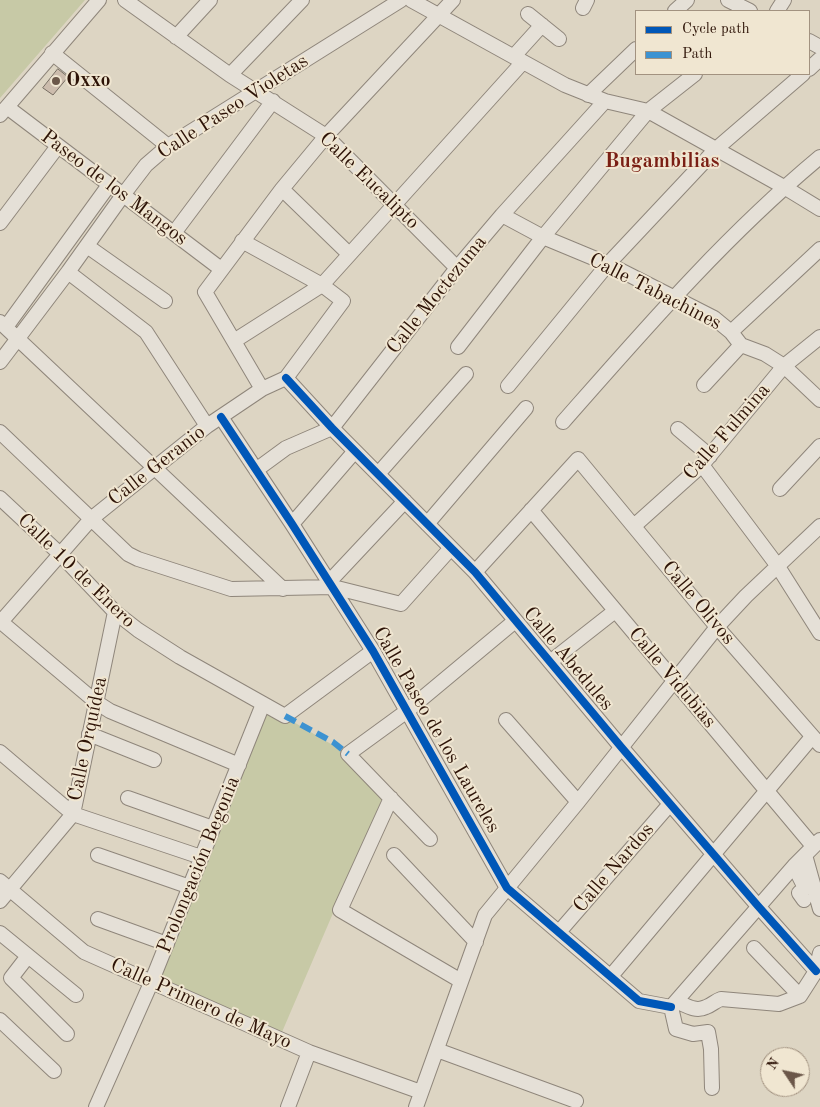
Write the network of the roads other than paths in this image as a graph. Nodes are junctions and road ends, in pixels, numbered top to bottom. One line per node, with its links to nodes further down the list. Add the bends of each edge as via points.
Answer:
1 (99, 0): 18 (street)
2 (125, 0): 15 (street, Calle Eucalipto)
3 (210, 0): 15 (street)
4 (302, 0): 22 (street)
5 (401, 0): 25 (street, Calle Paseo Violetas)
6 (411, 0): 13 (street)
7 (453, 0): 13 (street)
8 (687, 0): 10 (street)
9 (731, 1): 11 (street)
10 (676, 10)
11 (748, 10)
12 (528, 14): 14 (street)
13 (438, 15): 19 (street); 31 (street)
14 (542, 25): 16 (street); 19 (street)
15 (176, 37): 22 (street, Calle Eucalipto)
16 (558, 39)
17 (635, 50): 26 (street)
18 (52, 53): 29 (street); 33 (street)
19 (518, 59): 26 (street); 40 (street)
20 (820, 59): 21 (street)
21 (810, 68)
22 (230, 75): 25 (street, Calle Eucalipto)
23 (694, 75): 30 (street)
24 (802, 75): 34 (street)
25 (255, 90): 27 (street, Calle Eucalipto); 33 (street, Calle Paseo Violetas)
26 (588, 95): 28 (street)
27 (273, 101): 31 (street, Calle Eucalipto); 44 (street)
28 (605, 101): 30 (street); 42 (street, Calle Moctezuma)
29 (3, 111): 32 (street, Paseo de los Mangos)
30 (648, 111): 34 (street); 45 (street)
31 (326, 136): 38 (street); 40 (street, Calle Eucalipto)
32 (58, 146): 36 (street, Paseo de los Mangos); 43 (street)
33 (168, 146): 39 (street, Calle Paseo Violetas, via 146,165)
34 (716, 148): 37 (street); 50 (street)
35 (820, 157): 37 (street)
36 (109, 185): 39 (street, Paseo de los Mangos); 57 (street)
37 (784, 187): 41 (street); 55 (street)
38 (282, 189): 46 (street); 49 (street)
39 (123, 195): 44 (street, Paseo de los Mangos); 47 (street, Calle Paseo Violetas)
40 (394, 205): 49 (street); 51 (street, Calle Eucalipto)
41 (820, 209)
42 (502, 215): 45 (street, Calle Tabachines); 51 (street, Calle Moctezuma)
43 (0, 223)
44 (174, 233): 52 (street, Paseo de los Mangos)
45 (543, 237): 50 (street, Calle Tabachines); 63 (street)
46 (242, 241): 52 (street); 54 (street)
47 (87, 246): 53 (street, Calle Paseo Violetas); 56 (street)
48 (820, 249): 58 (street)
49 (350, 254): 54 (street)
50 (608, 264): 55 (street, Calle Tabachines); 69 (street)
51 (458, 268): 76 (street, Calle Moctezuma)
52 (221, 269): 61 (street, via 205,292)
53 (68, 272): 60 (street, Calle Paseo Violetas); 75 (street, via 146,332)
54 (322, 285): 61 (street); 67 (street, Calle Geranio, via 343,301)
55 (673, 298): 58 (street, Calle Tabachines, via 714,318); 74 (street)
56 (165, 301)
57 (3, 325): 60 (street)
58 (731, 332): 62 (street, Calle Tabachines)
59 (820, 337): 65 (street, Calle Fulmina)
60 (18, 339): 64 (street, Calle Paseo Violetas); 82 (street)
61 (234, 341): 70 (street)
62 (741, 346): 65 (street, Calle Tabachines, via 765,354); 68 (street)
63 (458, 348)
64 (0, 362)
65 (784, 366): 71 (street, Calle Tabachines); 81 (street, Calle Fulmina)
66 (466, 374): 84 (street)
67 (286, 378): 70 (street, Calle Geranio); 76 (street, Calle Abedules)
68 (704, 385)
69 (508, 386)
70 (262, 389): 73 (street, Calle Geranio)
71 (820, 400)
72 (526, 408): 91 (street)
73 (221, 417): 75 (street, Calle Geranio); 83 (street, Calle Paseo de los Laureles)
74 (563, 422)
75 (207, 426): 82 (street, Calle Geranio)
76 (332, 428): 80 (street, Calle Abedules); 83 (street, Calle Moctezuma, via 286,448)
77 (678, 429): 81 (street)
78 (0, 432): 89 (street)
79 (820, 446): 85 (street)
80 (355, 451): 84 (street, Calle Abedules); 90 (street)
81 (706, 461): 92 (street, Calle Fulmina); 96 (street)
82 (155, 468): 89 (street, Calle Geranio); 99 (street)
83 (256, 470): 90 (street, Calle Paseo de los Laureles)
84 (378, 474): 87 (street, Calle Abedules)
85 (780, 489)
86 (0, 498): 95 (street, Calle 10 de Enero)
87 (405, 501): 91 (street, Calle Abedules); 98 (street)
88 (531, 510): 92 (street, Calle Olivos, via 578,459); 97 (street); 100 (street, Calle Vidubias)
89 (91, 519): 95 (street, Calle Geranio); 99 (street, via 119,547 138,559 231,589)
90 (292, 524): 98 (street, Calle Paseo de los Laureles)
91 (427, 524): 94 (street, Calle Abedules)
92 (634, 526): 104 (street, Calle Olivos)
93 (820, 526): 96 (street)
94 (451, 548): 97 (street, Calle Abedules); 98 (street, via 401,604)
95 (60, 554): 101 (street, Calle 10 de Enero); 103 (street, Calle Geranio)
96 (777, 566): 104 (street); 105 (street)
97 (475, 572): 102 (street, Calle Abedules)
98 (331, 584): 99 (street); 106 (street, Calle Paseo de los Laureles)
99 (283, 589)
100 (615, 610): 107 (street); 108 (street, Calle Vidubias)
101 (115, 612): 109 (street, Calle Orquídea); 110 (street, Calle 10 de Enero, via 180,657)
102 (515, 621): 107 (street, Calle Abedules); 111 (street)
103 (0, 622): 109 (street)
104 (717, 627): 108 (street); 114 (street, Calle Olivos)
105 (820, 633)
106 (373, 651): 110 (street, Calle 10 de Enero, via 284,716); 111 (street, Calle Paseo de los Laureles)
107 (550, 662): 115 (street, Calle Abedules)
108 (674, 681): 115 (street); 119 (street, Calle Vidubias)
109 (96, 702): 113 (street, Calle Orquídea); 118 (street, via 110,711)
110 (263, 704): 118 (street, Prolongación Begonia)
111 (407, 711): 121 (street, via 348,754); 135 (street, Calle Paseo de los Laureles)
112 (506, 720): 122 (street)
113 (89, 734): 117 (street); 124 (street, Calle Orquídea)
114 (816, 741): 119 (street)
115 (622, 748): 122 (street); 123 (street, Calle Abedules)
116 (0, 752): 124 (street)
117 (154, 760)
118 (239, 765): 125 (street, Prolongación Begonia)
119 (766, 790): 127 (street, Calle Vidubias); 128 (street)
120 (128, 798): 125 (street)
121 (391, 798): 126 (street); 150 (street, via 340,910)
122 (578, 802): 135 (street)
123 (670, 804): 128 (street, Calle Abedules); 142 (street, Calle Nardos)
124 (73, 814): 131 (street); 133 (street, Calle Orquídea)
125 (213, 828): 131 (street, Prolongación Begonia)
126 (430, 839)
127 (812, 847): 132 (street); 139 (street)
128 (713, 854): 138 (street, Calle Abedules); 149 (street)
129 (98, 855): 134 (street)
130 (394, 855): 143 (street)
131 (202, 858): 134 (street, Prolongación Begonia)
132 (794, 866): 136 (street, via 805,888 799,893); 138 (street)
133 (5, 885): 137 (street, Calle Orquídea); 151 (street, Calle Primero de Mayo, via 84,952)
134 (190, 887): 144 (street, Prolongación Begonia)
135 (507, 888): 142 (street, Calle Paseo de los Laureles); 143 (street, via 485,915)
136 (804, 900)
137 (0, 901)
138 (758, 906): 148 (street, Calle Abedules); 154 (street)
139 (820, 909)
140 (98, 918): 144 (street)
141 (0, 932): 147 (street)
142 (559, 932): 149 (street, Calle Paseo de los Laureles)
143 (476, 942): 150 (street)
144 (167, 944): 151 (street, Prolongación Begonia)
145 (754, 948): 153 (street)
146 (820, 953): 148 (street)
147 (28, 956): 152 (street); 156 (street, via 11,978)
148 (816, 971): 153 (street)
149 (611, 976): 154 (street, Calle Paseo de los Laureles, via 639,1001)
150 (461, 981): 157 (street)
151 (151, 983): 158 (street, Calle Primero de Mayo); 163 (street, Prolongación Begonia)
152 (76, 995)
153 (800, 996): 154 (street, Calle Paseo de los Laureles, via 778,1004 721,998 706,1007 694,1009)
154 (674, 1004): 160 (street, via 676,1029 693,1034 708,1032)
155 (0, 1020): 159 (street)
156 (67, 1034)
157 (437, 1050): 161 (street); 162 (street)
158 (309, 1052): 161 (street, Calle Primero de Mayo); 164 (street)
159 (54, 1071)
160 (712, 1088)
161 (421, 1092): 165 (street)
162 (576, 1100)
163 (96, 1107)
164 (288, 1107)
165 (416, 1107)

